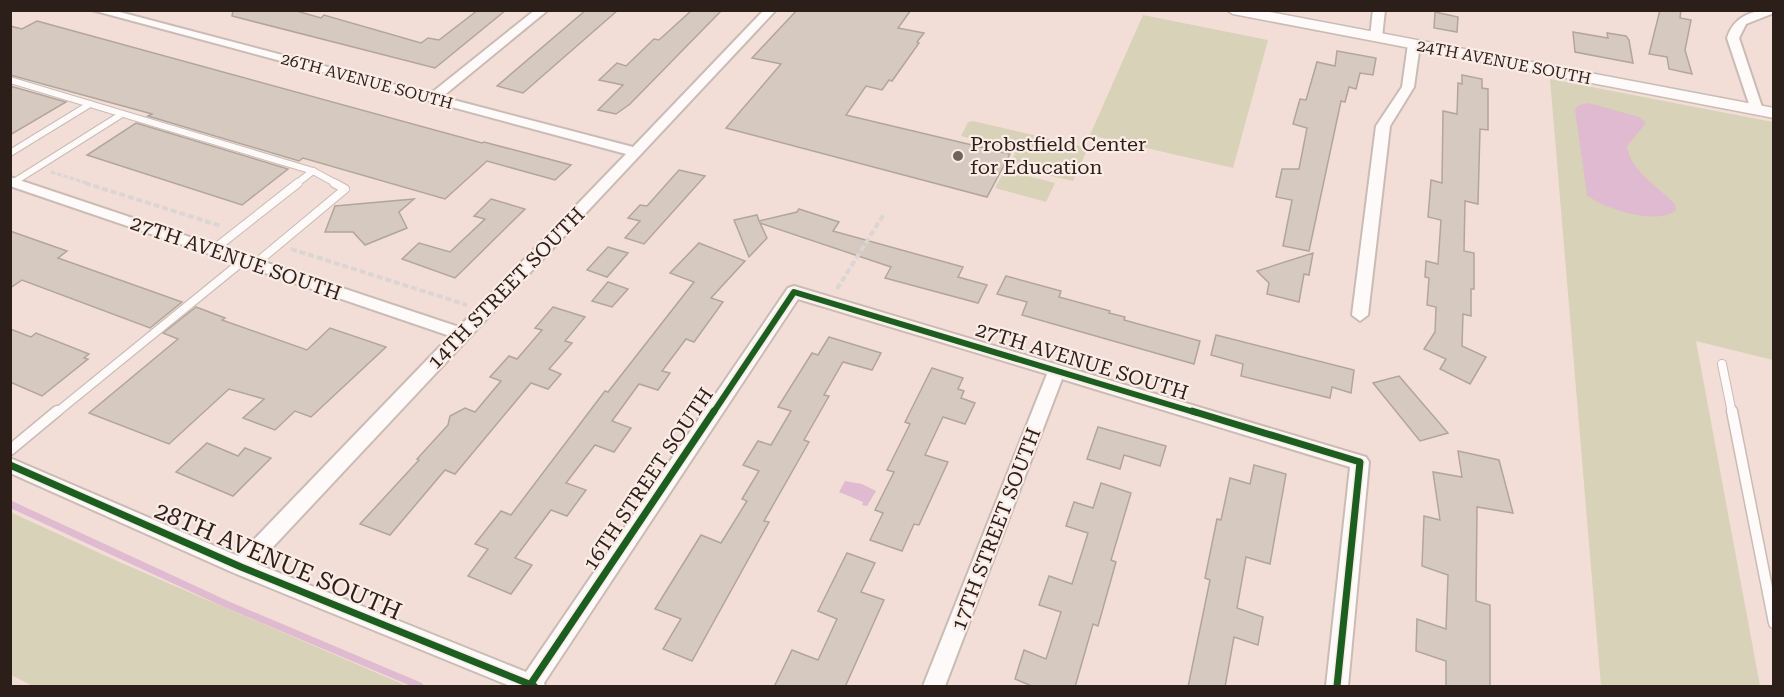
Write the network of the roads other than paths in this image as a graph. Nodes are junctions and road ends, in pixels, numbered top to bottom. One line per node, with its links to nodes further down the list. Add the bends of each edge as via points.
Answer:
1 (97, 10): 10 (street, 26TH AVENUE SOUTH)
2 (543, 10): 10 (street)
3 (771, 10): 15 (street, 14TH STREET SOUTH)
4 (1233, 10): 7 (street, 24TH AVENUE SOUTH)
5 (1379, 10): 7 (street)
6 (1770, 10): 12 (street, via 1743,19 1733,38)
7 (1376, 38): 8 (street, 24TH AVENUE SOUTH)
8 (1414, 44): 12 (street, 24TH AVENUE SOUTH); 22 (street, via 1408,87 1383,126)
9 (10, 80): 11 (lane)
10 (433, 98): 15 (street, 26TH AVENUE SOUTH)
11 (90, 104): 14 (lane); 16 (lane)
12 (1757, 110): 13 (street, 24TH AVENUE SOUTH)
13 (1773, 113)
14 (122, 114): 17 (lane); 18 (lane)
15 (636, 152): 23 (street, 14TH STREET SOUTH)
16 (10, 153)
17 (313, 171): 19 (lane); 20 (lane, via 345,189)
18 (12, 182): 19 (street, 27TH AVENUE SOUTH)
19 (213, 250): 20 (street, 27TH AVENUE SOUTH)
20 (250, 262): 23 (street, 27TH AVENUE SOUTH); 26 (lane)
21 (794, 292): 25 (street, 27TH AVENUE SOUTH); 30 (street, 16TH STREET SOUTH)
22 (1360, 315)
23 (462, 334): 28 (street, 14TH STREET SOUTH)
24 (1722, 364): 29 (lane)
25 (1057, 371): 31 (street, 17TH STREET SOUTH); 32 (street, 27TH AVENUE SOUTH, via 1360,462)
26 (10, 450)
27 (10, 465): 28 (street, 28TH AVENUE SOUTH)
28 (241, 567): 30 (street, 28TH AVENUE SOUTH)
29 (1773, 623)
30 (532, 686)
31 (934, 687)
32 (1337, 687)

